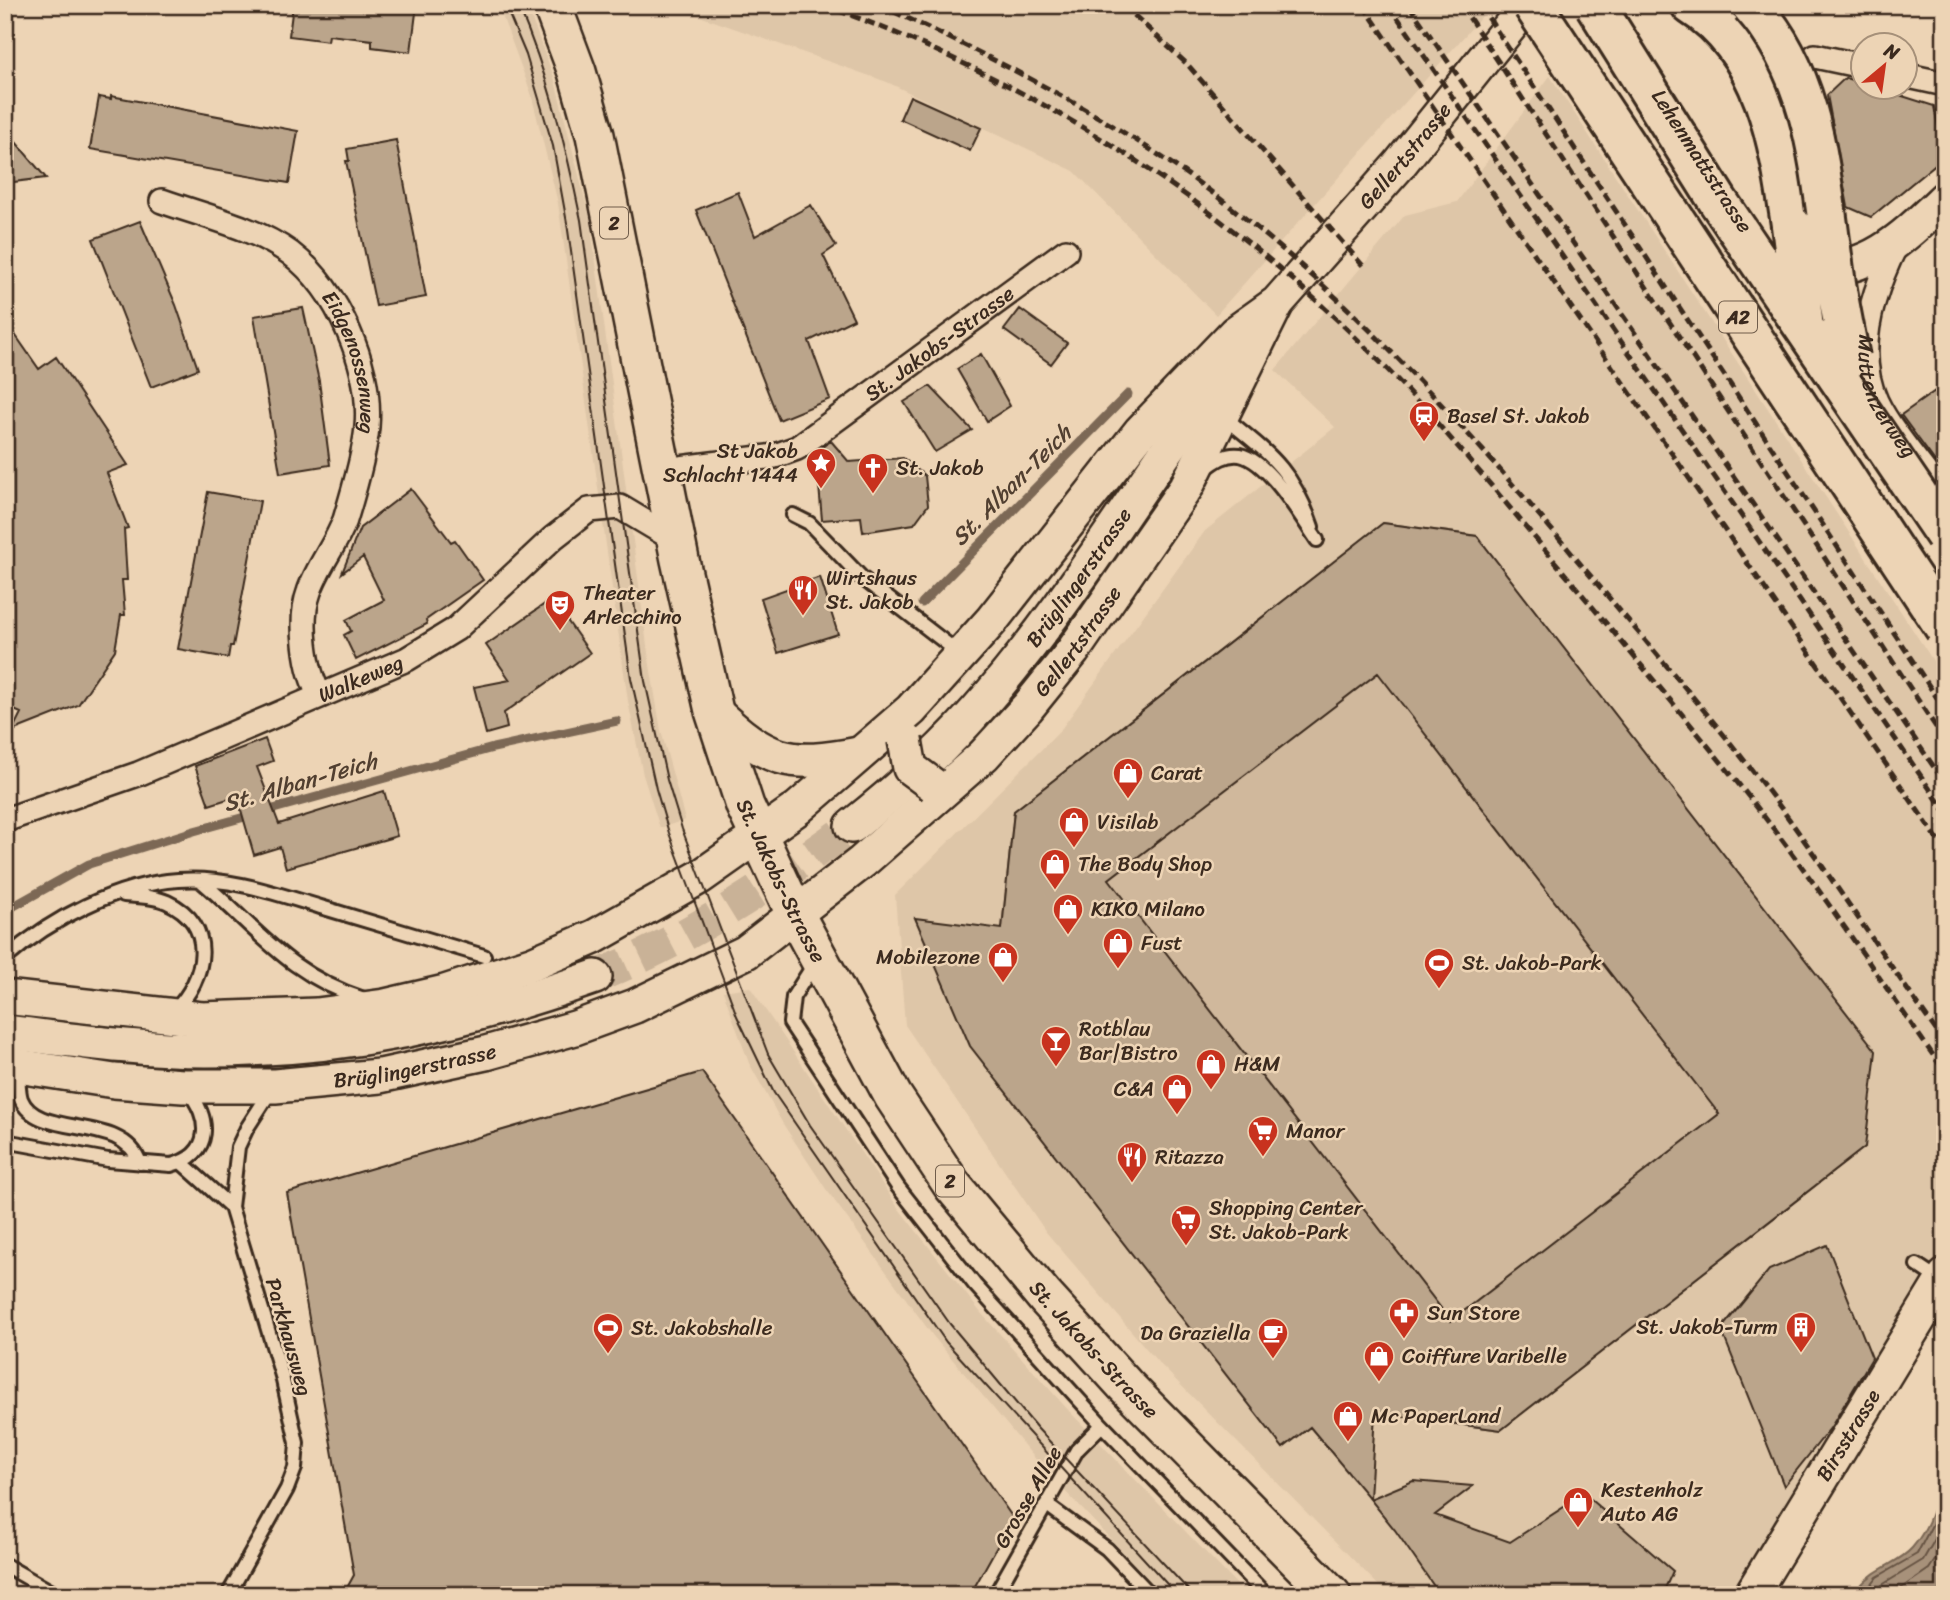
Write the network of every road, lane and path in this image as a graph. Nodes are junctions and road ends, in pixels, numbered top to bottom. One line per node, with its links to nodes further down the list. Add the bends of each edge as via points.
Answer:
1 (552, 5): 16 (main road, St. Jakobs-Strasse / 2, via 595,135)
2 (1593, 5): 12 (main road, Lehenmattstrasse, via 1612,20 1758,246 1792,265 1821,270 1859,263); 21 (highway, A2, bridge, via 1718,201)
3 (1691, 5): 24 (highway, bridge, via 1724,32 1742,57 1762,94 1779,142 1810,382 1821,429 1840,477 1861,520)
4 (1751, 5): 20 (highway, bridge, via 1790,62 1812,125 1850,358 1883,425)
5 (1532, 8): 14 (main road, Gellertstrasse); 23 (highway, A2, bridge)
6 (1815, 56): 7 (street)
7 (1848, 63)
8 (1918, 78): 9 (street)
9 (1945, 84)
10 (1945, 198): 12 (main road, Lehenmattstrasse)
11 (162, 201): 26 (street, Eidgenossenweg, via 248,231 288,252 332,298 360,358 367,426 344,522 308,593 305,647)
12 (1896, 245): 18 (street, Muttenzerweg, via 1874,301 1867,335 1867,370 1876,401)
13 (1066, 251): 16 (street, St. Jakobs-Strasse, via 797,448 775,456)
14 (1278, 303): 15 (main road, Gellertstrasse); 25 (main road, Gellertstrasse, via 1235,333 1140,432); 32 (main road, Brüglingerstrasse, via 1194,410 1080,578 999,684 946,743)
15 (1223, 416): 17 (main road, Gellertstrasse); 17 (lane, via 1282,466 1302,497 1317,540 1273,479 1240,455 1221,458)
16 (664, 470): 22 (main road, St. Jakobs-Strasse / 2)
17 (1187, 486): 30 (main road, Gellertstrasse, via 1073,651 1027,708)
18 (1945, 498)
19 (793, 515): 25 (lane, via 808,523 862,578)
20 (1945, 519)
21 (1945, 534)
22 (677, 541): 26 (street, Walkeweg, via 620,507 589,510 456,629 407,659); 27 (main road, St. Jakobs-Strasse / 2)
23 (1945, 628)
24 (1945, 646)
25 (962, 655): 28 (main road, Gellertstrasse)
26 (320, 695): 31 (street, Walkeweg, via 138,774)
27 (714, 711): 29 (main road, via 756,747 778,757 800,762); 33 (main road, St. Jakobs-Strasse / 2)
28 (908, 725): 29 (main road, Gellertstrasse); 30 (main road, bridge, via 910,768)
29 (859, 754): 33 (main road, Gellertstrasse)
30 (940, 786): 36 (main road, Gellertstrasse)
31 (5, 820)
32 (852, 826)
33 (759, 838): 36 (main road, St. Jakobs-Strasse / 2); 42 (main road, via 594,937 534,963)
34 (200, 879): 35 (lane, via 161,882); 37 (lane, via 255,888); 42 (lane, via 293,966 322,983)
35 (120, 895): 38 (lane, via 51,923); 43 (lane, via 165,901 191,918 199,931 203,961 198,977)
36 (796, 916): 39 (main road, St. Jakobs-Strasse / 2); 47 (main road, Brüglingerstrasse, via 731,960 635,1006 575,1028 421,1069)
37 (484, 956)
38 (5, 958)
39 (818, 958): 53 (lane, via 793,997 790,1023 898,1187 975,1285); 61 (main road, St. Jakobs-Strasse / 2, via 893,1097 952,1185 996,1240 1125,1385)
40 (595, 977): 44 (main road, Brüglingerstrasse, via 451,1023 339,1042 204,1050)
41 (5, 997): 43 (main road)
42 (385, 1006): 43 (main road, via 254,1019)
43 (170, 1016)
44 (14, 1033)
45 (11, 1065): 46 (main road, Brüglingerstrasse); 50 (lane, via 21,1099 33,1114 122,1140)
46 (183, 1086): 47 (main road, Brüglingerstrasse); 49 (lane, via 197,1101 205,1127 197,1151)
47 (275, 1086): 51 (lane, Parkhausweg, via 238,1147)
48 (5, 1141): 50 (lane)
49 (181, 1162): 50 (lane); 51 (lane)
50 (141, 1163)
51 (231, 1207): 57 (lane, Parkhausweg, via 282,1376 297,1443 287,1489)
52 (1934, 1274): 62 (main road, Birsstrasse)
53 (1102, 1424): 54 (lane, Grosse Allee, via 1077,1450); 60 (lane)
54 (1047, 1505): 58 (lane, Grosse Allee); 59 (lane, via 1107,1549)
55 (5, 1565): 56 (lane)
56 (57, 1595)
57 (228, 1595)
58 (995, 1595)
59 (1151, 1595)
60 (1266, 1595)
61 (1332, 1595)
62 (1751, 1595)

